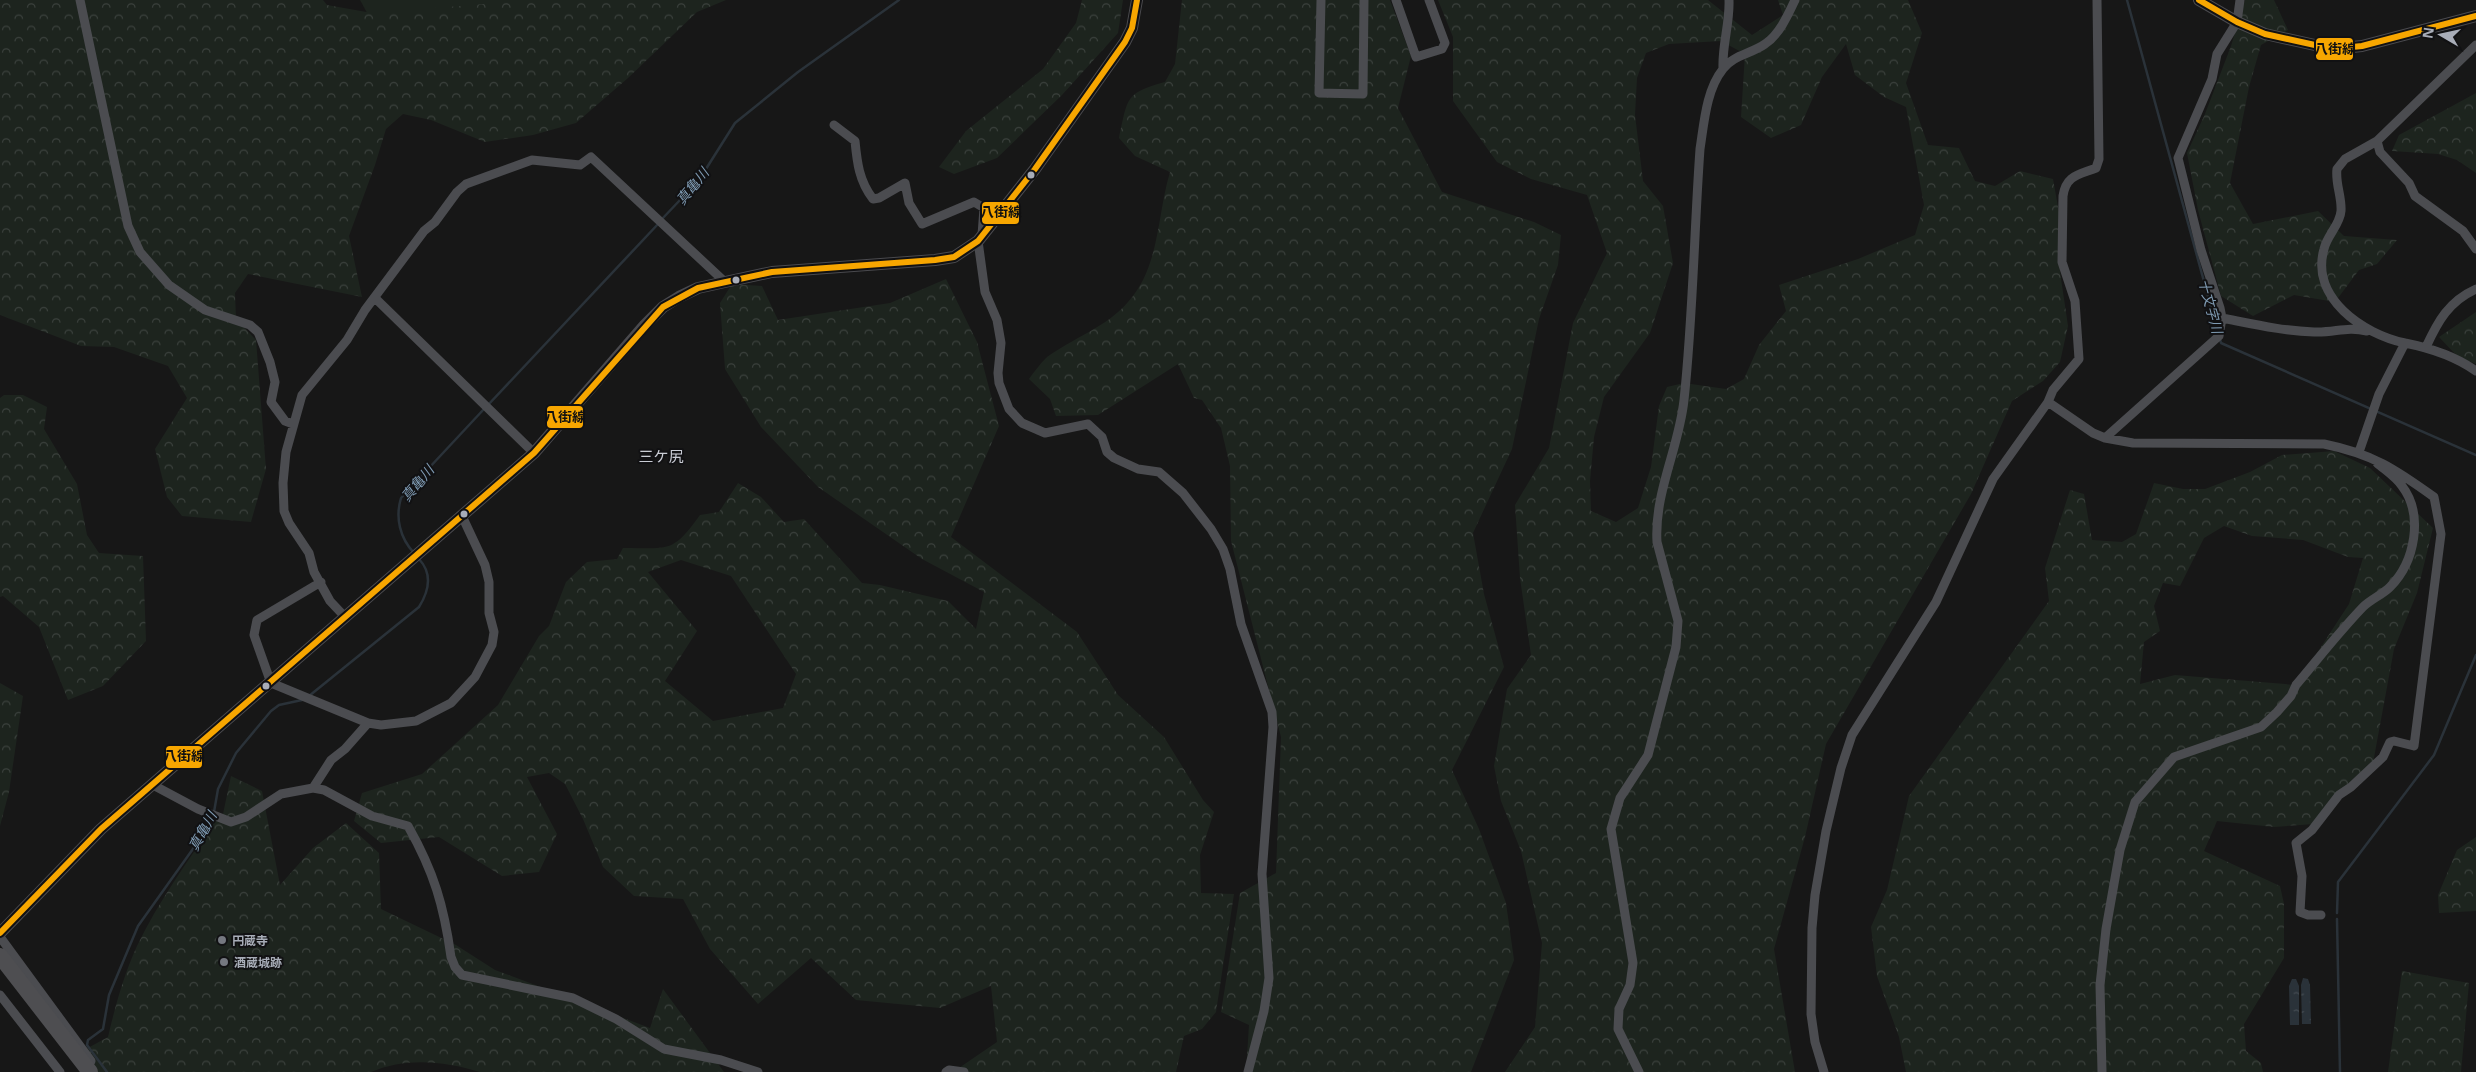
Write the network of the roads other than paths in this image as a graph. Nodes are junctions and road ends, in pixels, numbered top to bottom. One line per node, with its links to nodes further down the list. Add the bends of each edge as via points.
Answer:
1 (80, 0): 29 (street, via 128,226 140,252 169,285 205,310 250,325 258,332 275,382 271,402 284,421)
2 (1137, 0): 18 (main road, via 1132,28 1125,42 1035,169)
3 (1321, 0): 4 (street, via 1319,93 1363,94)
4 (1364, 0)
5 (1396, 0): 6 (street, via 1416,57 1442,48 1446,42)
6 (1429, 0)
7 (1729, 0): 15 (street, via 1730,24 1722,58)
8 (1795, 0): 15 (street, via 1773,38 1731,60)
9 (2097, 0): 28 (street, via 2099,159 2096,168 2071,177 2064,187 2063,196 2062,262 2075,301 2081,354 2077,364 2052,390)
10 (2199, 0): 13 (main road)
11 (2240, 0): 13 (street)
12 (2476, 16): 13 (main road, via 2344,48 2311,46 2265,34)
13 (2237, 22): 23 (street, via 2217,54 2212,79 2178,158)
14 (2476, 45): 17 (street)
15 (1723, 68): 53 (street, via 1705,116 1700,150 1684,401 1656,529 1678,621 1676,647 1648,755 1620,798 1611,829 1633,963 1630,985 1619,1009 1618,1029)
16 (834, 125): 18 (street, via 855,141 857,167 873,199 905,183 909,203 922,224 974,202 984,208)
17 (2377, 142): 19 (street, via 2380,152 2408,183 2415,196 2463,231); 24 (street, via 2339,164 2336,176 2341,213 2328,237 2321,261 2328,293 2349,316)
18 (980, 238): 20 (main road, via 954,257 772,272); 52 (street, via 985,292 997,320 999,383 1009,409 1022,423 1045,433 1088,424 1102,437 1107,452 1114,458 1138,469 1159,472 1183,493 1211,529 1230,569 1241,624 1272,712 1273,727 1262,874 1269,978)
19 (2476, 249)
20 (724, 282): 22 (street, via 591,157 580,165 532,160 466,184 424,231); 32 (main road, via 698,288 663,307)
21 (2476, 289): 26 (street, via 2456,299 2438,320)
22 (375, 298): 29 (street, via 347,340 302,395); 32 (street)
23 (2222, 318): 24 (street, via 2287,331 2326,332 2351,327); 30 (street, via 2216,341)
24 (2375, 333): 25 (street)
25 (2405, 344): 26 (street); 31 (street, via 2379,394)
26 (2426, 347): 27 (street)
27 (2476, 371)
28 (2048, 402): 30 (street); 54 (street, via 2001,464 1936,602 1852,735 1826,831 1812,928 1811,1014)
29 (293, 424): 35 (street, via 283,483 284,511 309,553)
30 (2105, 438): 31 (street, via 2133,443 2324,444)
31 (2359, 452): 33 (street)
32 (534, 453): 34 (main road)
33 (2373, 460): 41 (street, via 2390,466 2434,497 2441,534 2414,746 2390,742 2383,757 2338,795 2312,830 2296,843 2302,876 2300,912 2308,916); 55 (street, via 2402,485 2410,499 2415,531 2413,548 2400,576 2354,617 2291,696 2260,727 2174,757 2135,802 2120,850 2106,929 2100,985)
34 (462, 516): 36 (main road); 38 (street, via 489,582 494,632 492,646 475,677 451,703 416,721 382,726)
35 (320, 582): 36 (street, via 330,602); 37 (street, via 256,620 254,635)
36 (346, 618): 37 (main road)
37 (271, 682): 38 (street); 39 (main road)
38 (368, 723): 40 (street, via 331,760)
39 (152, 785): 40 (street, via 231,822 238,822 281,794); 42 (main road, via 101,829)
40 (313, 788): 49 (street, via 324,790 372,816 408,826 426,859 441,898 452,957 462,975 574,998 664,1049 721,1060)
41 (2320, 915)
42 (0, 933)
43 (0, 937): 47 (street, via 92,1062)
44 (0, 956): 48 (highway, bridge)
45 (0, 995): 46 (street)
46 (60, 1072)
47 (83, 1072)
48 (90, 1072)
49 (758, 1072)
50 (946, 1072): 51 (street)
51 (964, 1072)
52 (1248, 1072)
53 (1639, 1072)
54 (1824, 1072)
55 (2102, 1072)

